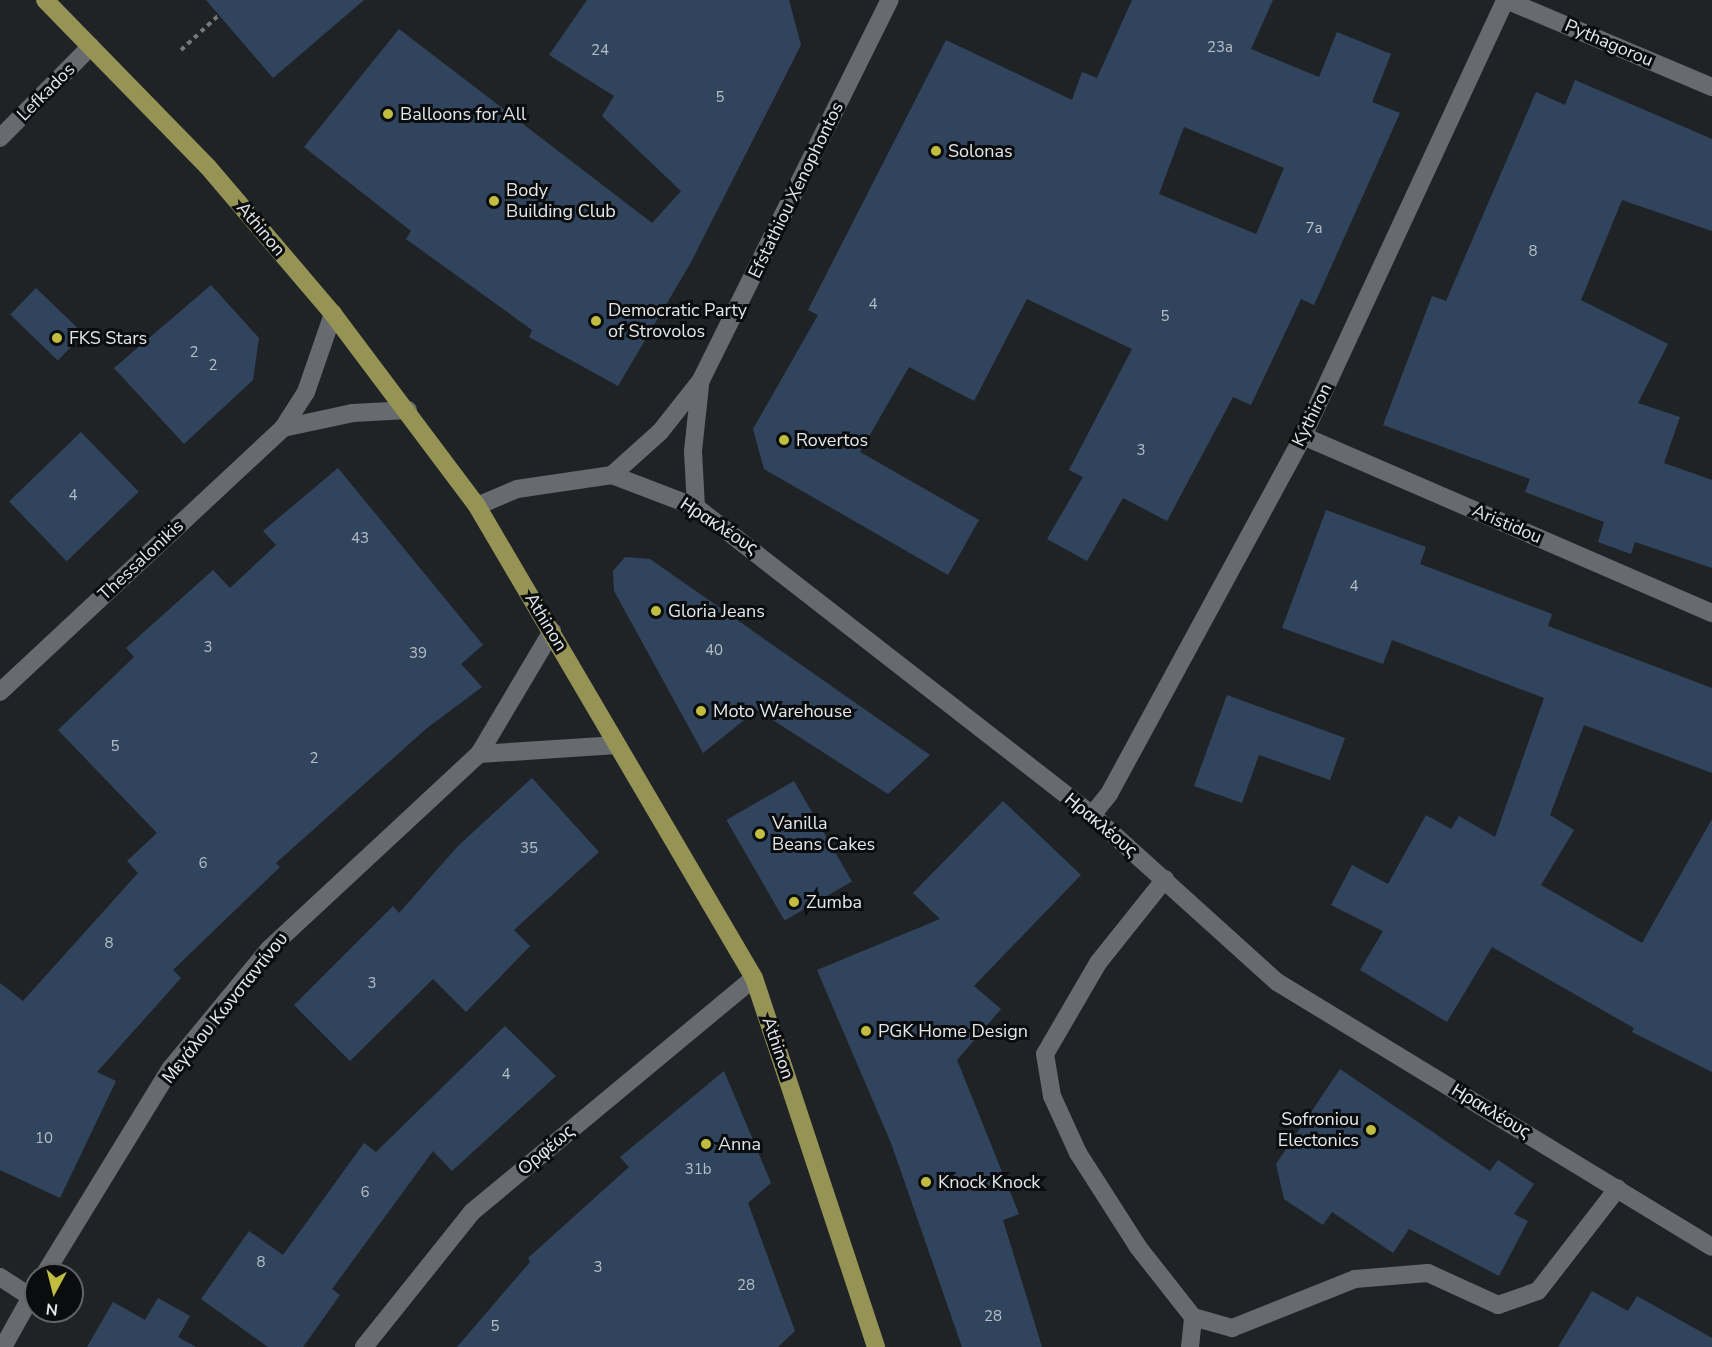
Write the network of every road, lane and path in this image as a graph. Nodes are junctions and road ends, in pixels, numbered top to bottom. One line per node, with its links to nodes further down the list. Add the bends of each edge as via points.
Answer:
1 (45, 0): 5 (main road, Athinon)
2 (890, 0): 10 (street, Efstathiou Xenophontos)
3 (1506, 0): 7 (street, Pythagorou); 13 (street, Kythiron)
4 (219, 15): 6 (path)
5 (91, 46): 8 (street, Lefkados); 9 (main road, Athinon, via 208,167)
6 (181, 50)
7 (1712, 87)
8 (0, 138)
9 (333, 314): 11 (main road, Athinon); 12 (street, via 306,392)
10 (701, 380): 14 (street, Efstathiou Xenophontos, via 660,432); 16 (street, Efstathiou Xenophontos, via 693,451)
11 (408, 410): 12 (street, via 353,413); 15 (main road, Athinon)
12 (283, 429): 19 (street, Thessalonikis)
13 (1303, 436): 17 (street, Aristidou); 22 (street, Kythiron, via 1109,794)
14 (612, 475): 15 (street, Ηρακλέους, via 517,489); 16 (street, Ηρακλέους)
15 (477, 506): 18 (main road, Athinon)
16 (696, 507): 22 (street, Ηρακλέους)
17 (1712, 613)
18 (552, 631): 20 (main road, Athinon); 21 (street, Μεγάλου Κωνσταντίνου)
19 (0, 692)
20 (617, 745): 21 (street); 24 (main road, Athinon)
21 (479, 754): 27 (street, Μεγάλου Κωνσταντίνου, via 269,949 171,1068)
22 (1092, 815): 23 (street, Ηρακλέους)
23 (1165, 879): 25 (street, Ηρακλέους, via 1277,982); 31 (street, via 1098,963 1045,1054 1052,1096 1078,1153 1138,1247)
24 (754, 978): 33 (street, Ορφέως, via 472,1212); 34 (main road, Athinon)
25 (1618, 1188): 26 (street, Ηρακλέους); 31 (street, via 1538,1291 1498,1305 1428,1273 1355,1279 1232,1328)
26 (1712, 1247)
27 (51, 1263)
28 (0, 1277): 29 (street)
29 (24, 1288)
30 (24, 1308): 32 (street)
31 (1193, 1317): 35 (street)
32 (3, 1347)
33 (364, 1347)
34 (876, 1347)
35 (1190, 1347)

